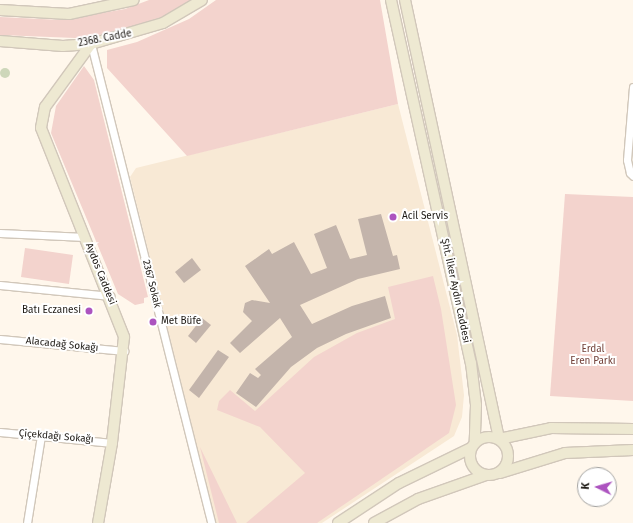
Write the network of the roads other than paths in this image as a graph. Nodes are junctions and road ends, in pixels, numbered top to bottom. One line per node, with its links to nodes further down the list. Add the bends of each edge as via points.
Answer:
1 (134, 0): 5 (main road, via 69,14)
2 (202, 0): 7 (main road, 2368. Cadde, via 163,23)
3 (391, 0): 11 (main road, Şht. İlker Aydın Caddesi)
4 (405, 0): 10 (main road, Şht. İlker Aydın Caddesi)
5 (0, 10)
6 (0, 41): 7 (main road, 2368. Cadde, via 63,46)
7 (90, 44): 13 (main road, Aydos Caddesi, via 45,107 42,119 43,136); 29 (street, 2367 Sokak)
8 (633, 86): 9 (street, via 627,160)
9 (631, 175)
10 (455, 228): 11 (main road); 21 (main road, Şht. İlker Aydın Caddesi)
11 (442, 231): 23 (main road, Şht. İlker Aydın Caddesi, via 471,363 476,405)
12 (0, 233): 13 (street)
13 (85, 237): 15 (main road, Aydos Caddesi)
14 (0, 285): 15 (street)
15 (110, 296): 17 (main road, Aydos Caddesi, via 124,337)
16 (0, 339): 17 (street, Alacadağ Sokağı)
17 (124, 351): 22 (main road, Aydos Caddesi)
18 (633, 429): 21 (main road, via 551,428)
19 (0, 432): 20 (street, Çiçekdağı Sokağı)
20 (41, 436): 22 (street, Çiçekdağı Sokağı); 27 (street)
21 (499, 439): 23 (main road, via 486,437); 25 (main road, via 504,443 509,455)
22 (112, 443): 28 (main road, Aydos Caddesi)
23 (473, 445): 26 (main road, via 470,461 473,467); 30 (main road, via 399,483)
24 (633, 450): 25 (main road, via 565,453)
25 (500, 473): 26 (main road)
26 (486, 475): 31 (main road, via 435,492)
27 (27, 523)
28 (98, 523)
29 (210, 523)
30 (338, 523)
31 (374, 523)

